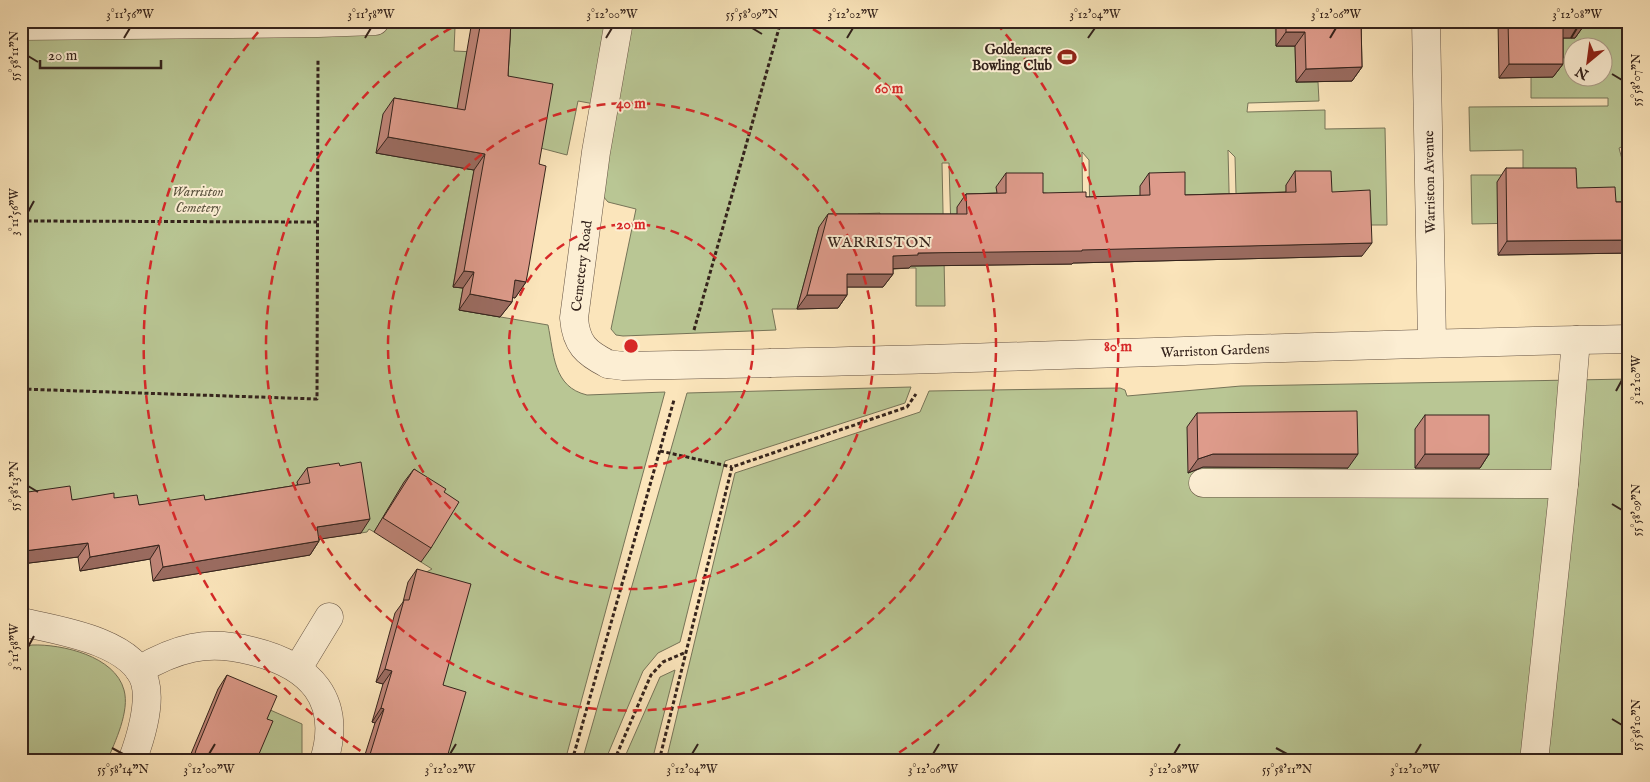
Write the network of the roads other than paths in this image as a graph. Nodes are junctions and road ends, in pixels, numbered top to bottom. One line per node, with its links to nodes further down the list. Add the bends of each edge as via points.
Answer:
1 (376, 21): 4 (street)
2 (618, 21): 8 (street, Cemetery Road, bridge, via 596,152 574,318 575,331 592,356 608,364)
3 (1426, 21): 7 (street, Warriston Avenue)
4 (21, 26)
5 (1629, 339): 6 (street, Warriston Gardens)
6 (1576, 340): 7 (street, Warriston Gardens); 10 (street)
7 (1432, 342): 8 (street, Warriston Gardens)
8 (771, 363)
9 (1203, 483): 10 (street)
10 (1564, 484): 17 (street)
11 (329, 617): 13 (street)
12 (21, 622): 14 (street, via 108,646)
13 (298, 668): 14 (street, via 258,652 214,646 174,653); 16 (street, via 312,680 326,706 330,731)
14 (140, 670): 15 (street, via 145,683 145,716)
15 (132, 761)
16 (324, 761)
17 (1534, 761)

